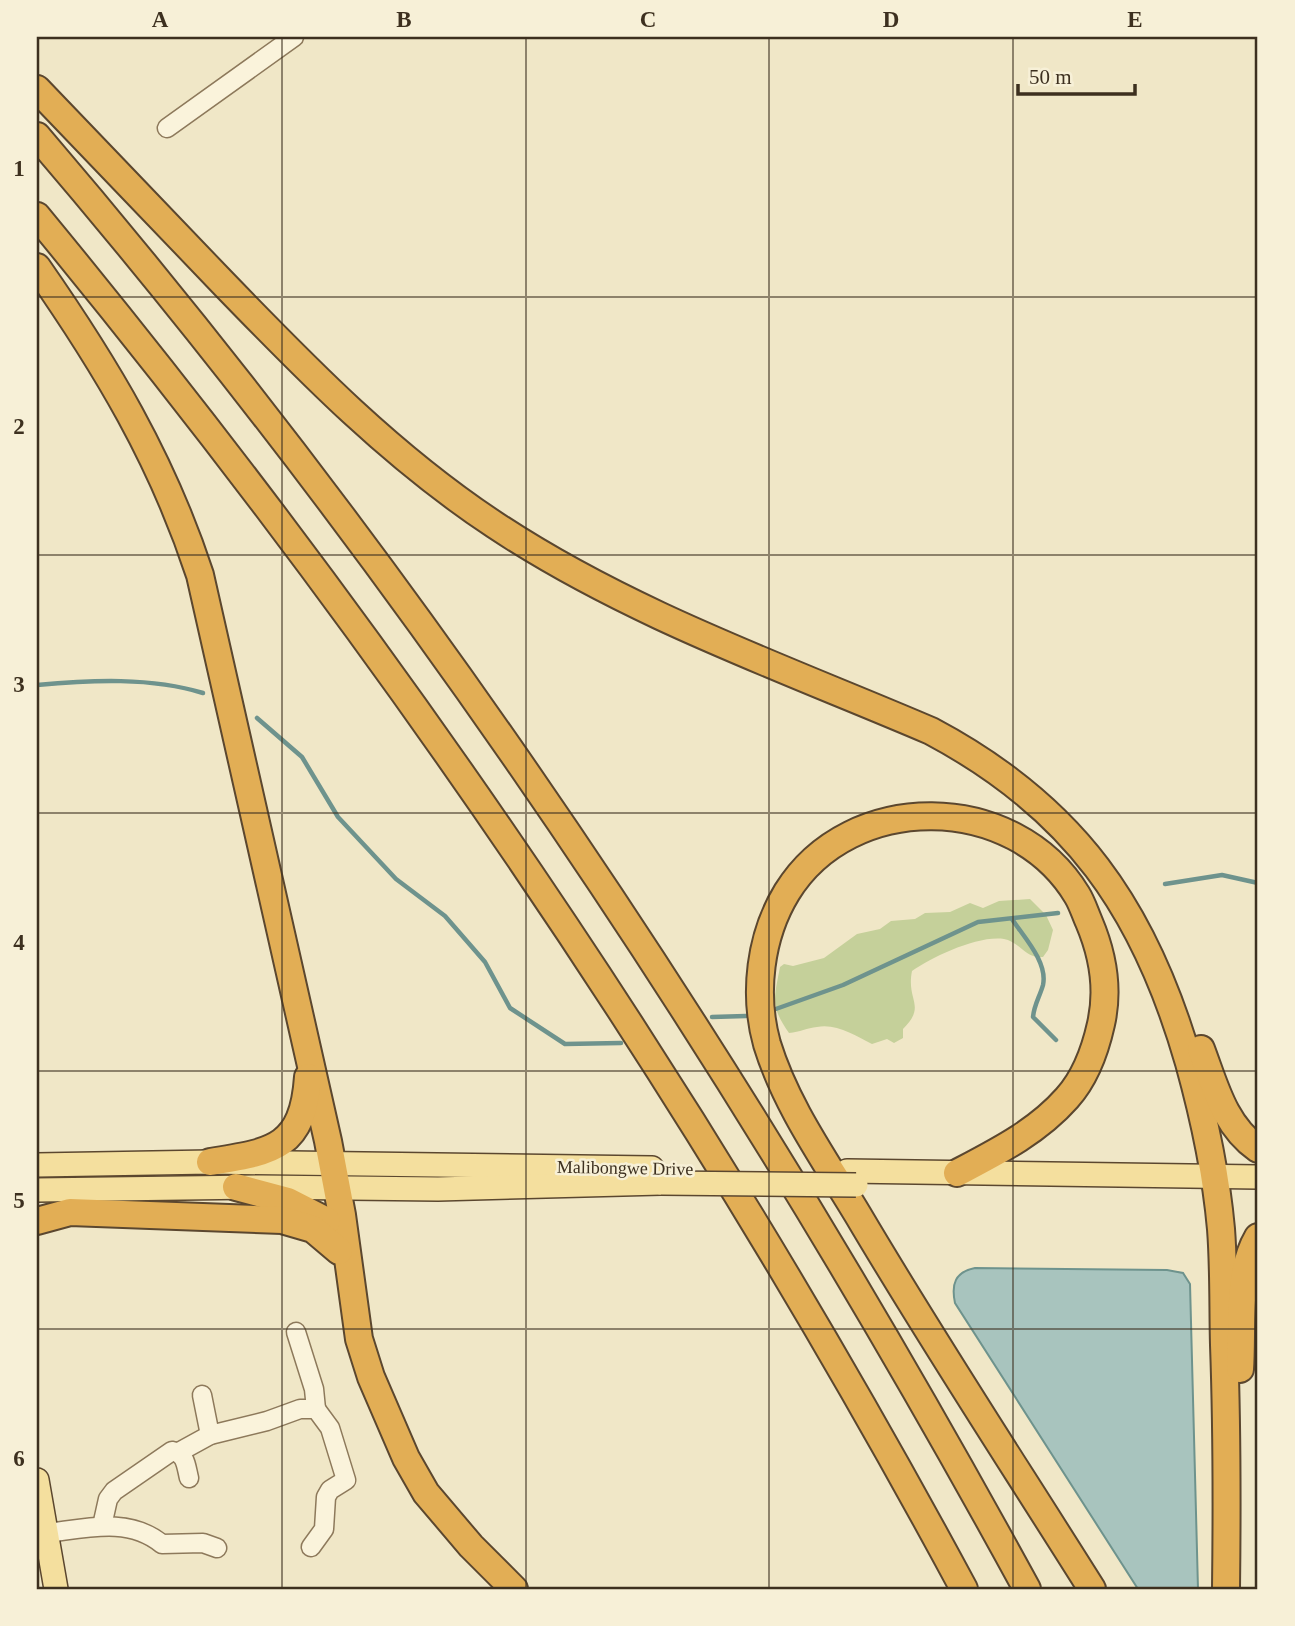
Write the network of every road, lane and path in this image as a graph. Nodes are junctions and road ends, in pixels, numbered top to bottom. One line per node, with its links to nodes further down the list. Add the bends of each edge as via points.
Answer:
1 (294, 37): 3 (street)
2 (37, 89): 7 (highway, via 336,398 454,497 602,588 931,731 1017,785 1071,834 1103,874 1138,930)
3 (167, 128)
4 (37, 136): 41 (highway, via 303,467 504,741 699,1033 863,1298)
5 (37, 216): 40 (highway, via 262,501 467,782 655,1062 852,1384)
6 (37, 267): 8 (highway, via 134,418 188,539 211,611)
7 (1167, 990): 9 (highway, via 1188,1017 1224,1111); 16 (highway, via 1198,1095)
8 (309, 1058): 10 (highway, via 306,1104 284,1141 261,1153); 13 (highway)
9 (1258, 1149)
10 (210, 1162): 11 (main road, Malibongwe Drive); 13 (main road, Malibongwe Drive)
11 (37, 1165)
12 (957, 1173): 15 (main road, Malibongwe Drive); 16 (main road, Malibongwe Drive); 42 (highway, via 1040,1126 1069,1096 1085,1074 1096,1045 1105,983 1098,943 1077,895 1033,849 981,822 921,815 859,829 814,860 785,894 769,928 761,968 766,1042 783,1089 879,1251)
13 (334, 1175): 15 (main road, Malibongwe Drive); 17 (main road, Malibongwe Drive); 25 (highway)
14 (1258, 1177): 16 (main road)
15 (851, 1178): 16 (main road, Malibongwe Drive, via 1125,1189)
16 (1214, 1184): 20 (main road); 31 (highway, via 1221,1228)
17 (236, 1187): 19 (main road, Malibongwe Drive); 24 (highway, via 288,1201 323,1217)
18 (37, 1190): 19 (main road, Malibongwe Drive)
19 (78, 1191): 21 (main road)
20 (1258, 1192)
21 (37, 1203)
22 (37, 1221): 24 (highway, via 69,1212 282,1220 313,1229)
23 (1258, 1237): 31 (highway, via 1244,1280)
24 (339, 1251): 25 (highway)
25 (351, 1289): 39 (highway, via 371,1377 406,1458 447,1519)
26 (296, 1332): 28 (street)
27 (202, 1395): 29 (street)
28 (317, 1409): 29 (street, via 300,1409); 36 (street, via 330,1427 346,1480 326,1497 324,1529)
29 (210, 1435): 30 (street)
30 (179, 1452): 32 (street); 34 (street, via 172,1451 114,1492)
31 (1228, 1469): 43 (highway)
32 (189, 1478)
33 (37, 1481): 35 (main road)
34 (102, 1525): 35 (street); 37 (street, via 146,1531 162,1544 203,1542)
35 (48, 1533): 38 (main road)
36 (311, 1547)
37 (217, 1548)
38 (49, 1575)
39 (514, 1589)
40 (964, 1589)
41 (1027, 1589)
42 (1092, 1589)
43 (1226, 1589)

